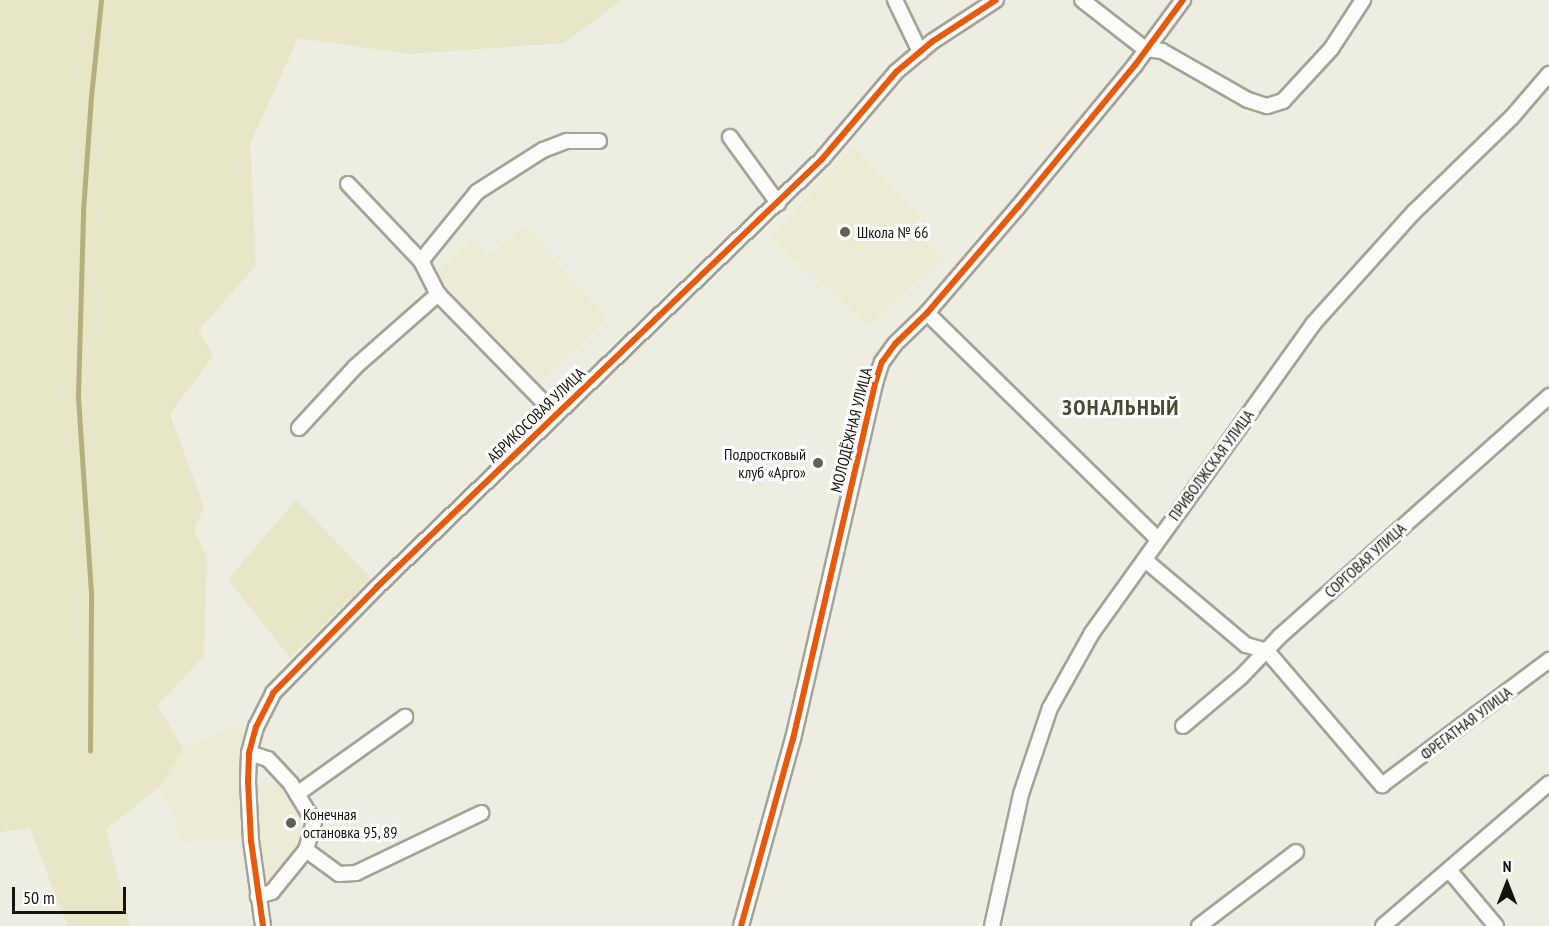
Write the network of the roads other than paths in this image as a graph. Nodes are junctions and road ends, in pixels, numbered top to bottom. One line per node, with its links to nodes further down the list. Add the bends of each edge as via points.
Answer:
1 (895, 0): 7 (street)
2 (996, 0): 7 (street, АБРИКОСОВАЯ УЛИЦА)
3 (1082, 0): 6 (street)
4 (1183, 0): 6 (street, МОЛОДЁЖНАЯ УЛИЦА)
5 (1362, 0): 6 (street, via 1331,49 1283,101 1267,106 1248,100 1162,51)
6 (1145, 49): 15 (street, МОЛОДЁЖНАЯ УЛИЦА)
7 (920, 52): 12 (street, АБРИКОСОВАЯ УЛИЦА, via 896,72 822,159)
8 (1549, 74): 19 (street, ПРИВОЛЖСКАЯ УЛИЦА, via 1313,324)
9 (730, 137): 12 (street)
10 (599, 141): 13 (street, via 567,141 543,150 477,192)
11 (348, 184): 13 (street, АБРИКОСОВАЯ УЛИЦА)
12 (778, 203): 17 (street, АБРИКОСОВАЯ УЛИЦА)
13 (421, 261): 14 (street, АБРИКОСОВАЯ УЛИЦА)
14 (438, 294): 17 (street, АБРИКОСОВАЯ УЛИЦА); 18 (street, via 355,367)
15 (927, 313): 19 (street); 34 (street, МОЛОДЁЖНАЯ УЛИЦА, via 895,344 882,362 876,380 793,739)
16 (1549, 396): 21 (street, СОРГОВАЯ УЛИЦА)
17 (556, 415): 25 (street, АБРИКОСОВАЯ УЛИЦА, via 377,586 273,693 256,727)
18 (299, 428)
19 (1158, 539): 20 (street, ПРИВОЛЖСКАЯ УЛИЦА)
20 (1145, 560): 21 (street, via 1246,645); 35 (street, ПРИВОЛЖСКАЯ УЛИЦА, via 1092,633 1050,708 1021,794)
21 (1267, 651): 22 (street, ФРЕГАТНАЯ УЛИЦА, via 1382,785); 24 (street, СОРГОВАЯ УЛИЦА)
22 (1549, 660)
23 (405, 717): 27 (street)
24 (1183, 726)
25 (249, 753): 27 (street, via 268,759); 32 (street, АБРИКОСОВАЯ УЛИЦА, via 251,841)
26 (1549, 783): 31 (street)
27 (297, 794): 29 (street, via 314,822)
28 (481, 813): 29 (street, via 356,873 339,874)
29 (306, 850): 32 (street, via 272,892)
30 (1296, 852): 36 (street)
31 (1449, 870): 37 (street); 38 (street)
32 (258, 896): 33 (street, АБРИКОСОВАЯ УЛИЦА)
33 (263, 926)
34 (741, 926)
35 (992, 926)
36 (1199, 926)
37 (1383, 926)
38 (1496, 926)

